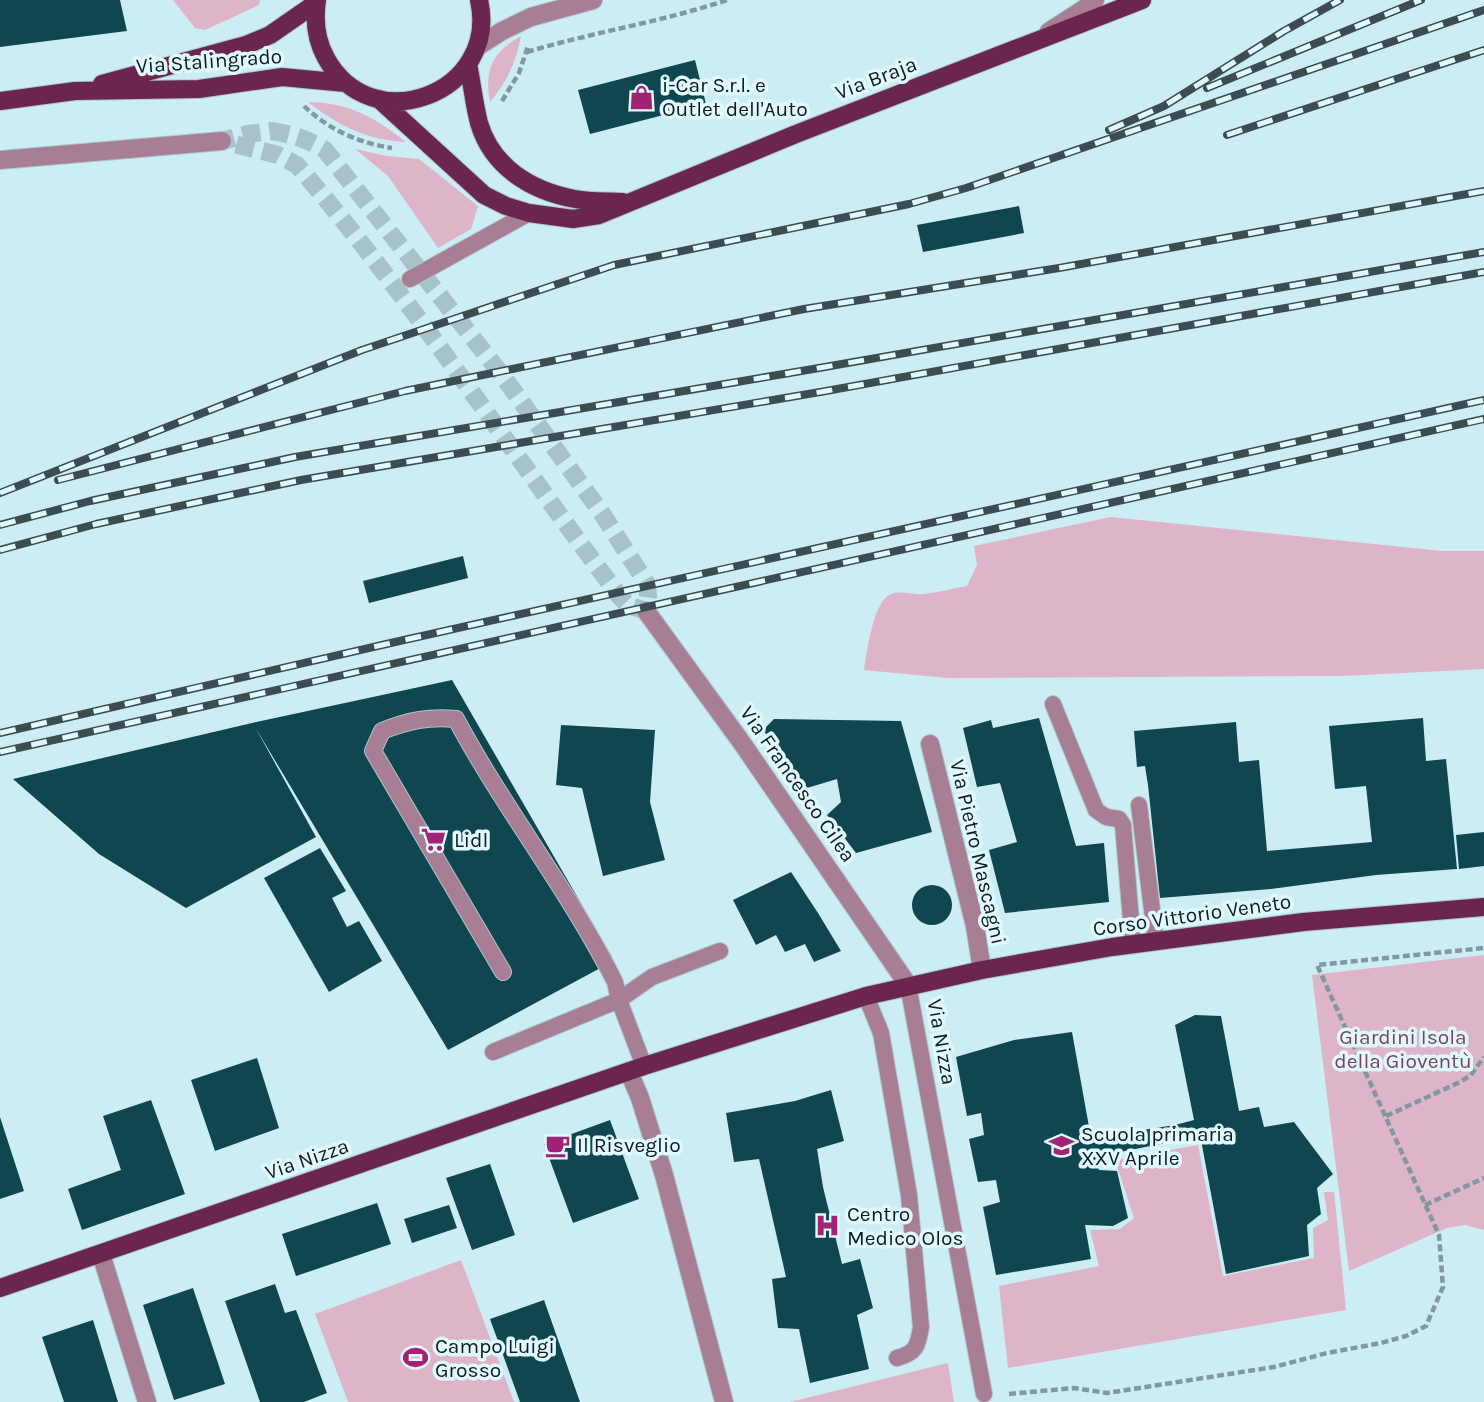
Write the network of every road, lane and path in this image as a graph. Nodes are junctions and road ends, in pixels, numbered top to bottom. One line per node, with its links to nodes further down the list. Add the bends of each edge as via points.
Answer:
1 (479, 0): 8 (main road)
2 (593, 0): 8 (street, via 531,16)
3 (727, 0): 9 (path)
4 (1096, 0): 7 (lane)
5 (1142, 0): 7 (main road, Via Braja)
6 (317, 2): 11 (main road, via 320,47); 12 (main road, Via Stalingrado, via 270,35 246,45)
7 (1033, 41): 17 (main road, Via Braja)
8 (477, 47): 10 (main road)
9 (527, 52)
10 (468, 64): 14 (main road, via 452,83 430,96 405,102); 17 (main road, Via Braja, via 479,123 499,163 536,188 575,199)
11 (346, 83): 12 (main road, Via Stalingrado, via 282,77 199,89); 14 (main road)
12 (75, 91): 13 (main road, Via Stalingrado)
13 (0, 100)
14 (380, 100): 18 (main road, Via Braja, via 484,195)
15 (222, 141): 16 (street)
16 (0, 160)
17 (627, 202): 18 (main road, Via Braja, via 599,215 573,219)
18 (529, 213): 19 (lane)
19 (410, 279)
20 (646, 611): 31 (street, Via Francesco Cilea)
21 (1053, 704): 26 (lane, via 1096,810 1123,825)
22 (930, 744): 29 (street, Via Pietro Mascagni)
23 (1139, 805): 25 (lane)
24 (1484, 907): 25 (main road, Corso Vittorio Veneto, via 1303,922)
25 (1156, 942): 26 (main road, Corso Vittorio Veneto)
26 (1133, 944): 29 (main road, Corso Vittorio Veneto)
27 (1484, 948): 37 (path, via 1317,965)
28 (720, 951): 33 (lane, via 652,978)
29 (982, 970): 31 (main road, Corso Vittorio Veneto)
30 (503, 972): 33 (lane, via 373,751 382,731 434,717 456,719 606,965)
31 (908, 985): 32 (main road, Via Nizza); 43 (lane, Via Nizza)
32 (866, 996): 36 (main road, Via Nizza); 42 (lane, via 881,1033 909,1195 921,1327 918,1344 910,1354)
33 (619, 1000): 34 (lane); 36 (lane)
34 (493, 1052)
35 (1484, 1058): 37 (path, via 1460,1082)
36 (636, 1069): 40 (main road, Via Nizza); 45 (street, via 640,1098)
37 (1386, 1116): 39 (path)
38 (1484, 1178): 39 (path)
39 (1424, 1205): 43 (path, via 1439,1235 1443,1287 1426,1326 1406,1336 1274,1367 1107,1393 1074,1388)
40 (100, 1254): 41 (main road, Via Nizza); 44 (street)
41 (0, 1288)
42 (897, 1357)
43 (984, 1394)
44 (147, 1402)
45 (724, 1402)

